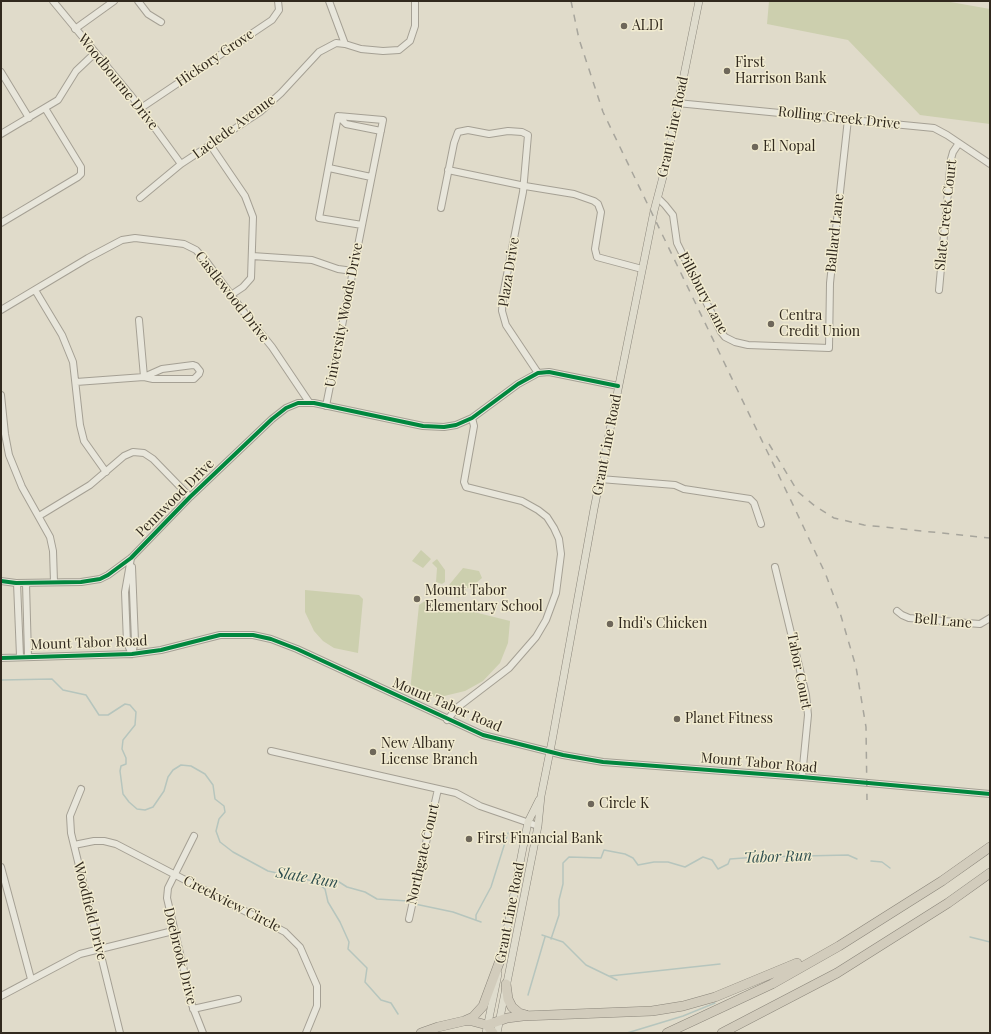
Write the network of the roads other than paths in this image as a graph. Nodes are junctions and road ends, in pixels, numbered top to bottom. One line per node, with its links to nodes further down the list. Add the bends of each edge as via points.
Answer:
1 (53, 1): 9 (street, Woodbourne Drive)
2 (114, 1): 9 (street)
3 (138, 1): 8 (street, via 148,14)
4 (278, 1): 15 (street, Hickory Grove, via 279,10 272,20)
5 (329, 1): 10 (street)
6 (415, 1): 10 (street, via 414,32 404,48 394,51 372,50)
7 (699, 1): 13 (main road, Grant Line Road)
8 (161, 22)
9 (75, 29): 11 (street, Woodbourne Drive)
10 (345, 44): 22 (street, Laclede Avenue, via 336,43 319,52 274,100)
11 (95, 53): 14 (street, via 76,71 58,100); 15 (street, Woodbourne Drive)
12 (1, 72): 17 (street)
13 (677, 103): 18 (street, Rolling Creek Drive); 30 (main road, Grant Line Road)
14 (46, 108): 17 (street); 32 (street, via 81,168 81,174)
15 (141, 108): 23 (street, Woodbourne Drive)
16 (338, 116): 19 (street, via 346,124); 19 (street, via 383,120); 25 (street, University Woods Drive)
17 (29, 118): 20 (street)
18 (848, 119): 21 (street, Rolling Creek Drive, via 934,128); 42 (street, Ballard Lane, via 830,283)
19 (381, 131): 27 (street, University Woods Drive)
20 (1, 134)
21 (959, 143): 24 (street, Rolling Creek Drive); 38 (street, Slate Creek Court, via 951,159)
22 (211, 146): 23 (street, Laclede Avenue); 34 (street, via 250,206 254,222)
23 (181, 164): 29 (street, Laclede Avenue)
24 (990, 164)
25 (329, 168): 27 (street); 33 (street, University Woods Drive, via 319,218)
26 (448, 170): 28 (street); 28 (street, Plaza Drive, via 456,135 461,130 489,134 508,131 527,133 529,138); 31 (street, Plaza Drive)
27 (371, 177): 33 (street, University Woods Drive)
28 (523, 186): 35 (street, via 574,194 594,201 601,212 595,249 597,257); 43 (street, Plaza Drive, via 502,311 506,325)
29 (140, 198)
30 (658, 198): 35 (main road, Grant Line Road); 42 (street, Pillsbury Lane, via 673,215 677,243 724,336 748,345)
31 (441, 208)
32 (1, 223)
33 (362, 225): 36 (street, University Woods Drive)
34 (252, 256): 36 (street, via 312,260); 39 (street, via 250,278 243,287)
35 (642, 268): 46 (main road, Grant Line Road)
36 (353, 271): 49 (street, University Woods Drive)
37 (35, 290): 39 (street, Castlewood Drive, via 109,246 135,238 190,247 206,261); 40 (street, Castlewood Drive); 45 (street, via 67,346)
38 (939, 290)
39 (231, 295): 48 (street, Castlewood Drive, via 272,347)
40 (1, 310)
41 (139, 320): 44 (street)
42 (829, 348)
43 (538, 373): 46 (street, via 549,372); 51 (street, via 522,380)
44 (144, 377): 44 (street, via 162,369 193,365 200,371 194,378); 45 (street)
45 (76, 382): 52 (street, via 82,435 89,450)
46 (618, 386): 53 (main road, Grant Line Road)
47 (1, 396): 50 (street)
48 (309, 402): 49 (street, Pennwood Drive); 54 (street, Pennwood Drive, via 293,405 277,415)
49 (326, 406): 51 (street, Pennwood Drive, via 423,426 444,427)
50 (2, 417): 55 (street, via 7,448 16,475)
51 (472, 418): 69 (street, via 474,426 464,482 466,487 522,501 538,510 554,528 561,554 556,593 546,620 536,637 509,668 458,708)
52 (106, 472): 54 (street, via 128,454 144,453 157,462); 55 (street, via 90,485)
53 (600, 479): 56 (street, via 675,485 684,489 750,499 754,503); 71 (main road, Grant Line Road)
54 (190, 497): 57 (street, Pennwood Drive)
55 (39, 516): 60 (street, via 48,532 53,551)
56 (761, 524)
57 (131, 558): 60 (street, Pennwood Drive, via 100,579); 65 (street, via 136,641); 65 (street, via 125,592 127,643)
58 (776, 567): 72 (street, Tabor Court, via 806,696 808,715)
59 (1, 581): 61 (street, Pennwood Drive)
60 (54, 582): 62 (street, Pennwood Drive)
61 (17, 583): 62 (street, Pennwood Drive); 66 (street)
62 (26, 583): 67 (street)
63 (898, 611): 64 (street, Bell Lane, via 909,618 980,624)
64 (990, 618)
65 (132, 654): 67 (street, Mount Tabor Road); 69 (street, Mount Tabor Road, via 161,650 220,635 242,634 262,637 297,649)
66 (20, 656): 67 (street, Mount Tabor Road); 68 (street, Mount Tabor Road)
67 (28, 656)
68 (1, 658)
69 (447, 720): 71 (street, Mount Tabor Road, via 492,738)
70 (271, 751): 74 (street)
71 (550, 751): 72 (street, Mount Tabor Road, via 563,756 603,762); 76 (main road, Grant Line Road)
72 (802, 777): 75 (street, Mount Tabor Road)
73 (81, 789): 80 (street, Woodfield Drive, via 70,816)
74 (438, 789): 77 (street, via 456,793 480,806); 85 (street, Northgate Court)
75 (990, 794)
76 (541, 796): 77 (main road, Grant Line Road); 78 (main road, Grant Line Road)
77 (528, 822): 78 (street); 89 (main road, Grant Line Road)
78 (538, 826): 91 (main road, Grant Line Road)
79 (194, 836): 84 (street, Doebrook Drive)
80 (74, 845): 84 (street, Creekview Circle, via 94,841 116,844); 88 (street, Woodfield Drive)
81 (990, 847): 87 (highway, via 942,881)
82 (1, 867): 90 (street)
83 (990, 873): 92 (highway, via 876,949)
84 (176, 875): 86 (street, Doebrook Drive, via 168,888 167,898); 102 (street, Creekview Circle, via 285,932 296,941 312,973 318,993 317,1006)
85 (408, 919)
86 (173, 931): 88 (street); 95 (street, Doebrook Drive)
87 (839, 946): 96 (highway, via 743,986 683,1006 652,1011); 105 (highway, via 772,984)
88 (101, 948): 90 (street, via 73,957); 100 (street, Woodfield Drive)
89 (502, 955): 97 (highway, via 483,1006); 99 (main road, Grant Line Road)
90 (31, 979): 93 (street)
91 (506, 984): 96 (highway, via 512,1007 519,1013); 98 (main road, Grant Line Road)
92 (799, 993): 106 (highway); 107 (highway)
93 (1, 996)
94 (238, 999): 95 (street)
95 (193, 1010): 101 (street, Doebrook Drive)
96 (534, 1015): 98 (highway)
97 (464, 1021): 99 (highway, via 472,1021); 103 (highway)
98 (498, 1021): 99 (highway); 104 (main road, Grant Line Road)
99 (489, 1030)
100 (120, 1033)
101 (203, 1033)
102 (306, 1033)
103 (421, 1033)
104 (497, 1033)
105 (667, 1033)
106 (722, 1033)
107 (734, 1033)

